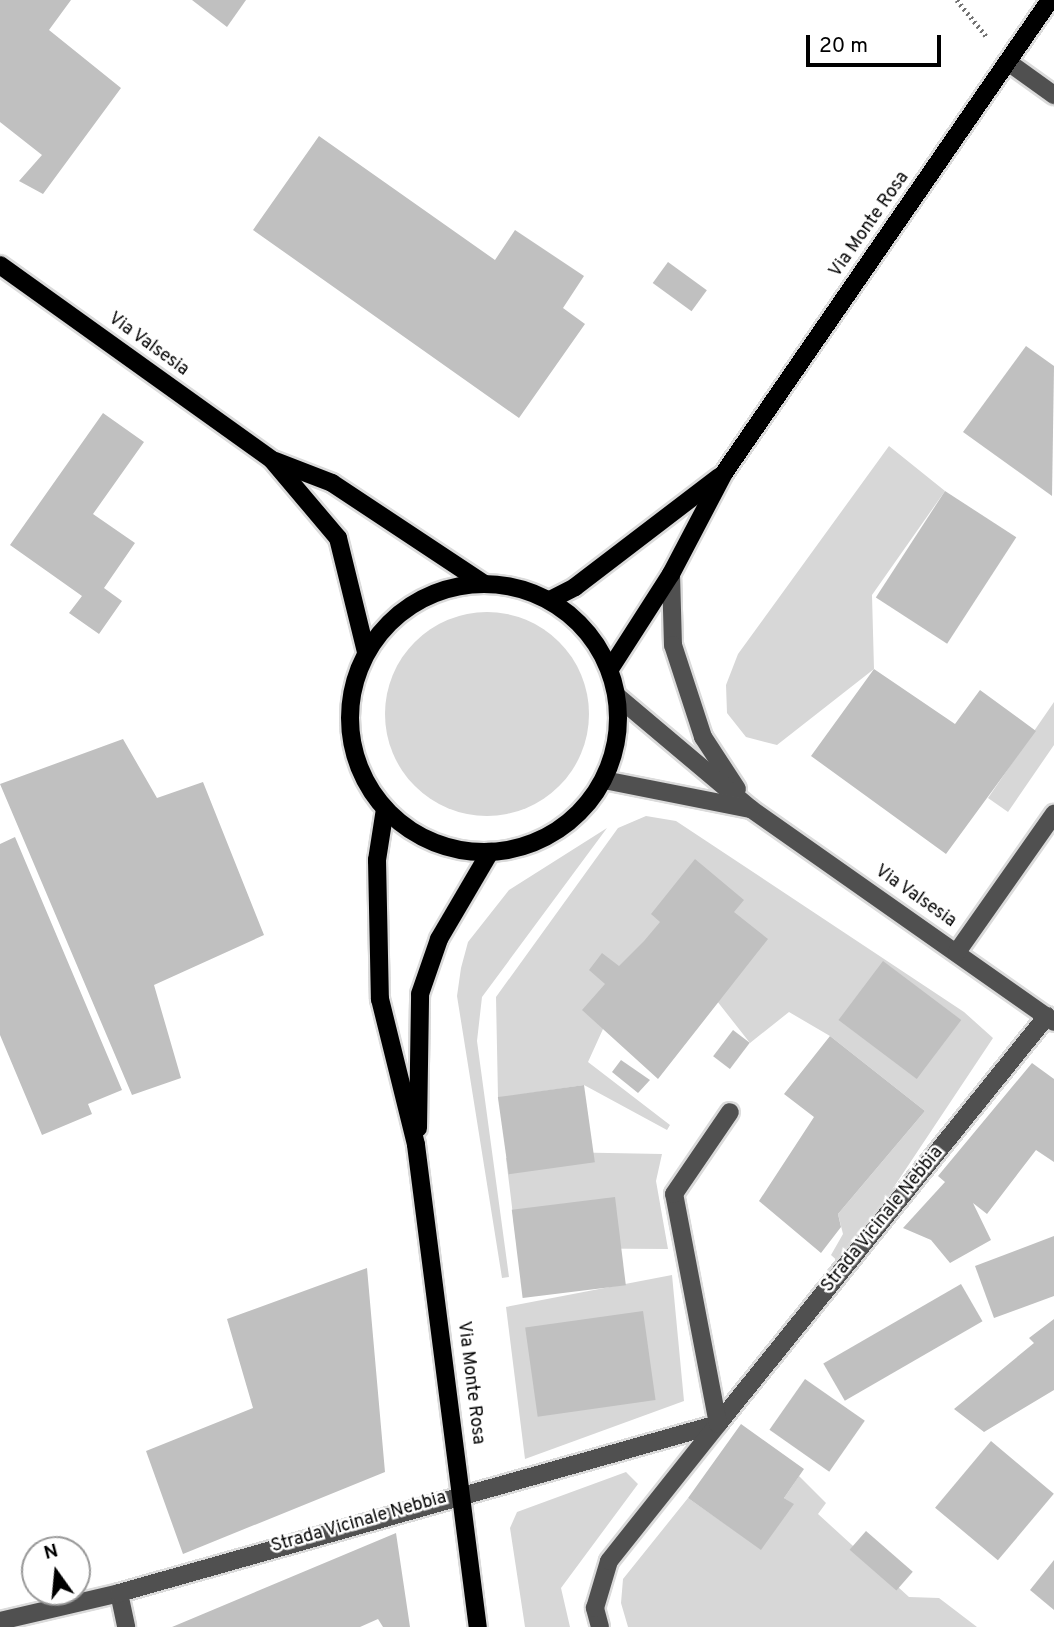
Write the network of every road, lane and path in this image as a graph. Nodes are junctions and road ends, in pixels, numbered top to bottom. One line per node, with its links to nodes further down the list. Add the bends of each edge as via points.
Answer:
1 (957, 0): 3 (path)
2 (1050, 0): 3 (main road, Via Monte Rosa)
3 (1008, 62): 4 (street); 7 (main road, Via Monte Rosa)
4 (1054, 96)
5 (0, 265): 6 (main road, Via Valsesia)
6 (272, 460): 9 (main road, Via Valsesia, via 332,483); 11 (main road, Via Valsesia, via 338,538)
7 (724, 473): 8 (main road, Via Monte Rosa); 10 (main road, Via Monte Rosa, via 575,587)
8 (671, 574): 12 (main road, Via Monte Rosa); 16 (street, Via Valsesia, via 673,645 703,737)
9 (483, 583): 10 (main road); 11 (main road, via 433,593 409,607)
10 (550, 600): 12 (main road, via 586,629)
11 (366, 652): 15 (main road, via 350,707 351,736 370,788)
12 (610, 669): 13 (main road)
13 (618, 697): 14 (main road, via 614,755); 16 (street, Via Valsesia)
14 (604, 780): 16 (street, Via Valsesia); 18 (main road, via 570,821 537,842)
15 (386, 809): 18 (main road, via 415,833 453,849); 22 (main road, Via Monte Rosa, via 377,860 376,957 380,999)
16 (751, 809): 19 (street, Via Valsesia)
17 (1054, 814): 19 (street)
18 (490, 852): 22 (main road, Via Monte Rosa, via 439,939 420,993)
19 (957, 952): 20 (street, Via Valsesia)
20 (1050, 1019): 23 (street, Strada Vicinale Nebbia)
21 (730, 1112): 23 (street, via 674,1194)
22 (416, 1146): 24 (main road, Via Monte Rosa)
23 (718, 1424): 24 (street, Strada Vicinale Nebbia); 29 (street, Strada Vicinale Nebbia, via 609,1561 595,1608)
24 (461, 1494): 25 (street, Strada Vicinale Nebbia); 28 (main road, Via Monte Rosa)
25 (119, 1593): 26 (street, Strada Vicinale Nebbia); 27 (street)
26 (0, 1621)
27 (126, 1627)
28 (478, 1627)
29 (600, 1627)

